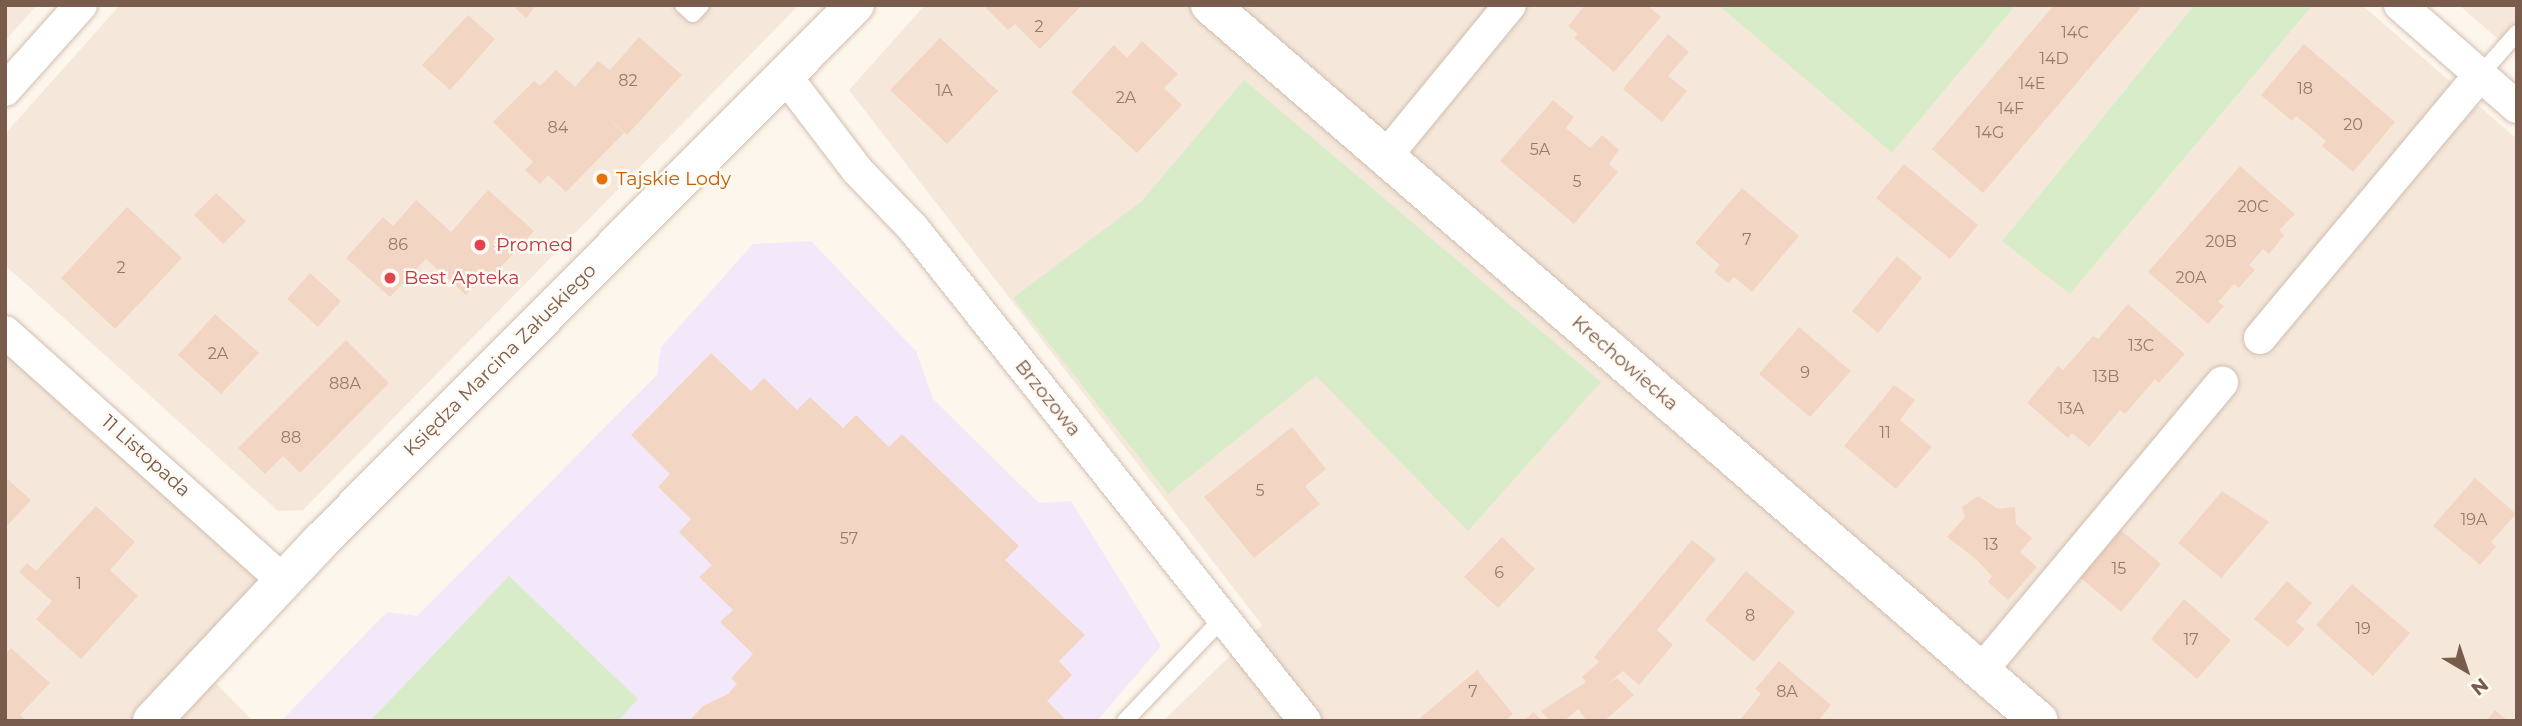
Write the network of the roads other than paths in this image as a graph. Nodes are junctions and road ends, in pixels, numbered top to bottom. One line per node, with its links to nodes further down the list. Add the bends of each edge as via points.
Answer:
1 (81, 5): 11 (street)
2 (683, 5): 3 (lane, via 693,14)
3 (701, 5)
4 (855, 5): 10 (street, Księdza Marcina Załuskiego)
5 (1210, 5): 13 (street, Krechowiecka)
6 (1510, 5): 13 (street)
7 (2400, 5): 9 (street)
8 (2517, 33): 9 (lane)
9 (2480, 75): 12 (street); 15 (street)
10 (787, 79): 17 (street, Księdza Marcina Załuskiego, via 662,194); 18 (street, Brzozowa, via 858,170 913,228)
11 (5, 90)
12 (2517, 107)
13 (1386, 156): 19 (street, Krechowiecka)
14 (5, 331): 17 (street, 11 Listopada)
15 (2260, 338)
16 (2222, 383): 19 (street)
17 (285, 582): 20 (street, Księdza Marcina Załuskiego)
18 (1223, 618): 21 (lane); 22 (street, Brzozowa)
19 (1981, 671): 23 (street, Krechowiecka)
20 (152, 721)
21 (1125, 721)
22 (1305, 721)
23 (2039, 721)

